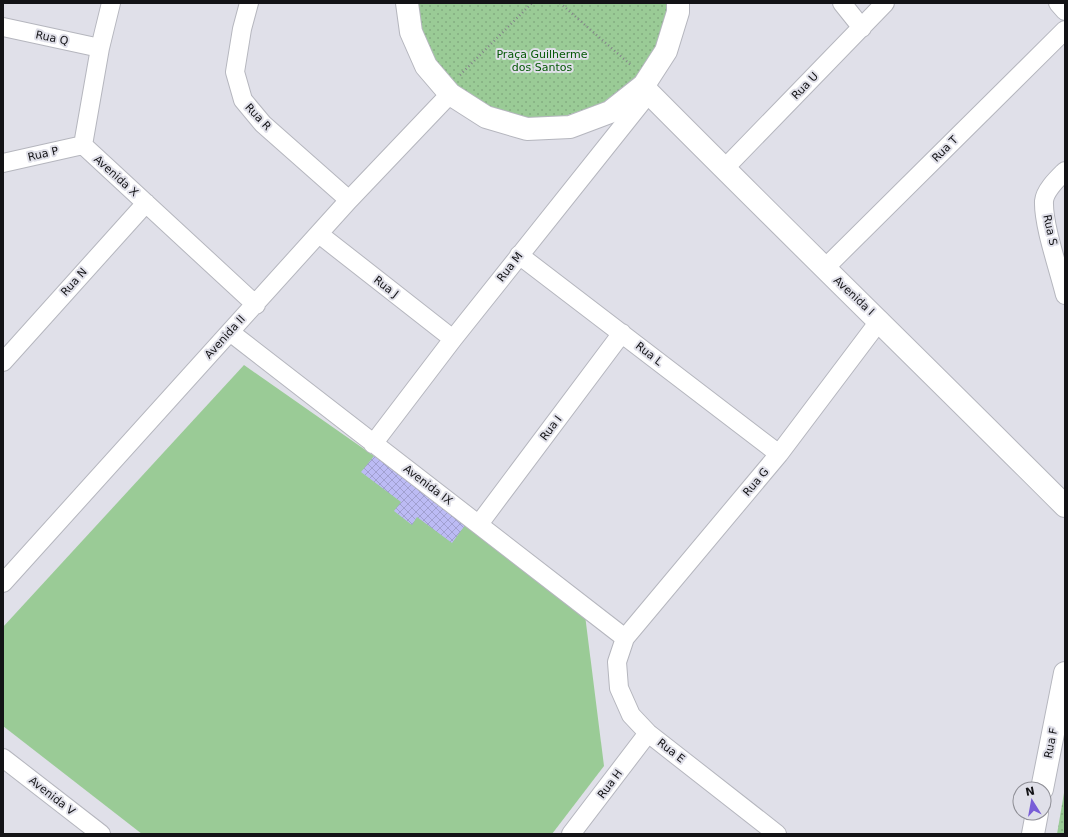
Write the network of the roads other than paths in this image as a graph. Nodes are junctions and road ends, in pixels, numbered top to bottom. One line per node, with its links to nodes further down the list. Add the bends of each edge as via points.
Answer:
1 (111, 3): 12 (street)
2 (249, 3): 19 (street, Rua R, via 242,29 236,72 243,100 263,124)
3 (407, 3): 14 (street, via 411,32 426,66)
4 (678, 3): 13 (street, via 678,12 666,51)
5 (842, 3): 10 (street)
6 (886, 3): 10 (street, Rua U)
7 (1058, 3): 8 (street)
8 (1065, 11)
9 (3, 27): 12 (street, Rua Q)
10 (862, 28): 17 (street, Rua U)
11 (1065, 30): 23 (street, Rua T)
12 (100, 48): 15 (street)
13 (641, 84): 14 (street, via 610,112 570,127 527,129 486,117); 17 (street, Avenida I); 22 (street, Rua M)
14 (450, 94): 19 (street, Avenida II)
15 (83, 145): 16 (street, Rua P); 20 (street, Avenida X)
16 (3, 163)
17 (724, 168): 23 (street, Avenida I)
18 (1065, 171): 24 (street, Rua S, via 1056,179 1044,200 1047,224)
19 (349, 200): 21 (street, Avenida II)
20 (146, 203): 25 (street, Avenida X); 30 (street, Rua N)
21 (319, 234): 25 (street, Avenida II); 29 (street, Rua J)
22 (519, 255): 28 (street, Rua L); 29 (street, Rua M)
23 (825, 268): 26 (street, Avenida I)
24 (1065, 295)
25 (256, 305): 27 (street, Avenida II)
26 (880, 320): 32 (street, Rua G); 33 (street, Avenida I)
27 (230, 332): 31 (street, Avenida IX); 35 (street, Avenida II)
28 (622, 333): 32 (street, Rua L); 34 (street, Rua I)
29 (453, 339): 31 (street, Rua M)
30 (3, 362)
31 (373, 444): 34 (street, Avenida IX)
32 (779, 454): 36 (street, Rua G)
33 (1065, 506)
34 (479, 524): 36 (street, Avenida IX)
35 (3, 583)
36 (626, 638): 38 (street, Rua E, via 617,662 619,688 631,715)
37 (1065, 673): 40 (street, Rua F)
38 (648, 733): 42 (street, Rua E); 44 (street, Rua H)
39 (3, 758): 43 (street, Avenida V)
40 (1044, 781)
41 (1035, 821): 45 (street)
42 (766, 831)
43 (101, 834)
44 (571, 834)
45 (1033, 834)

